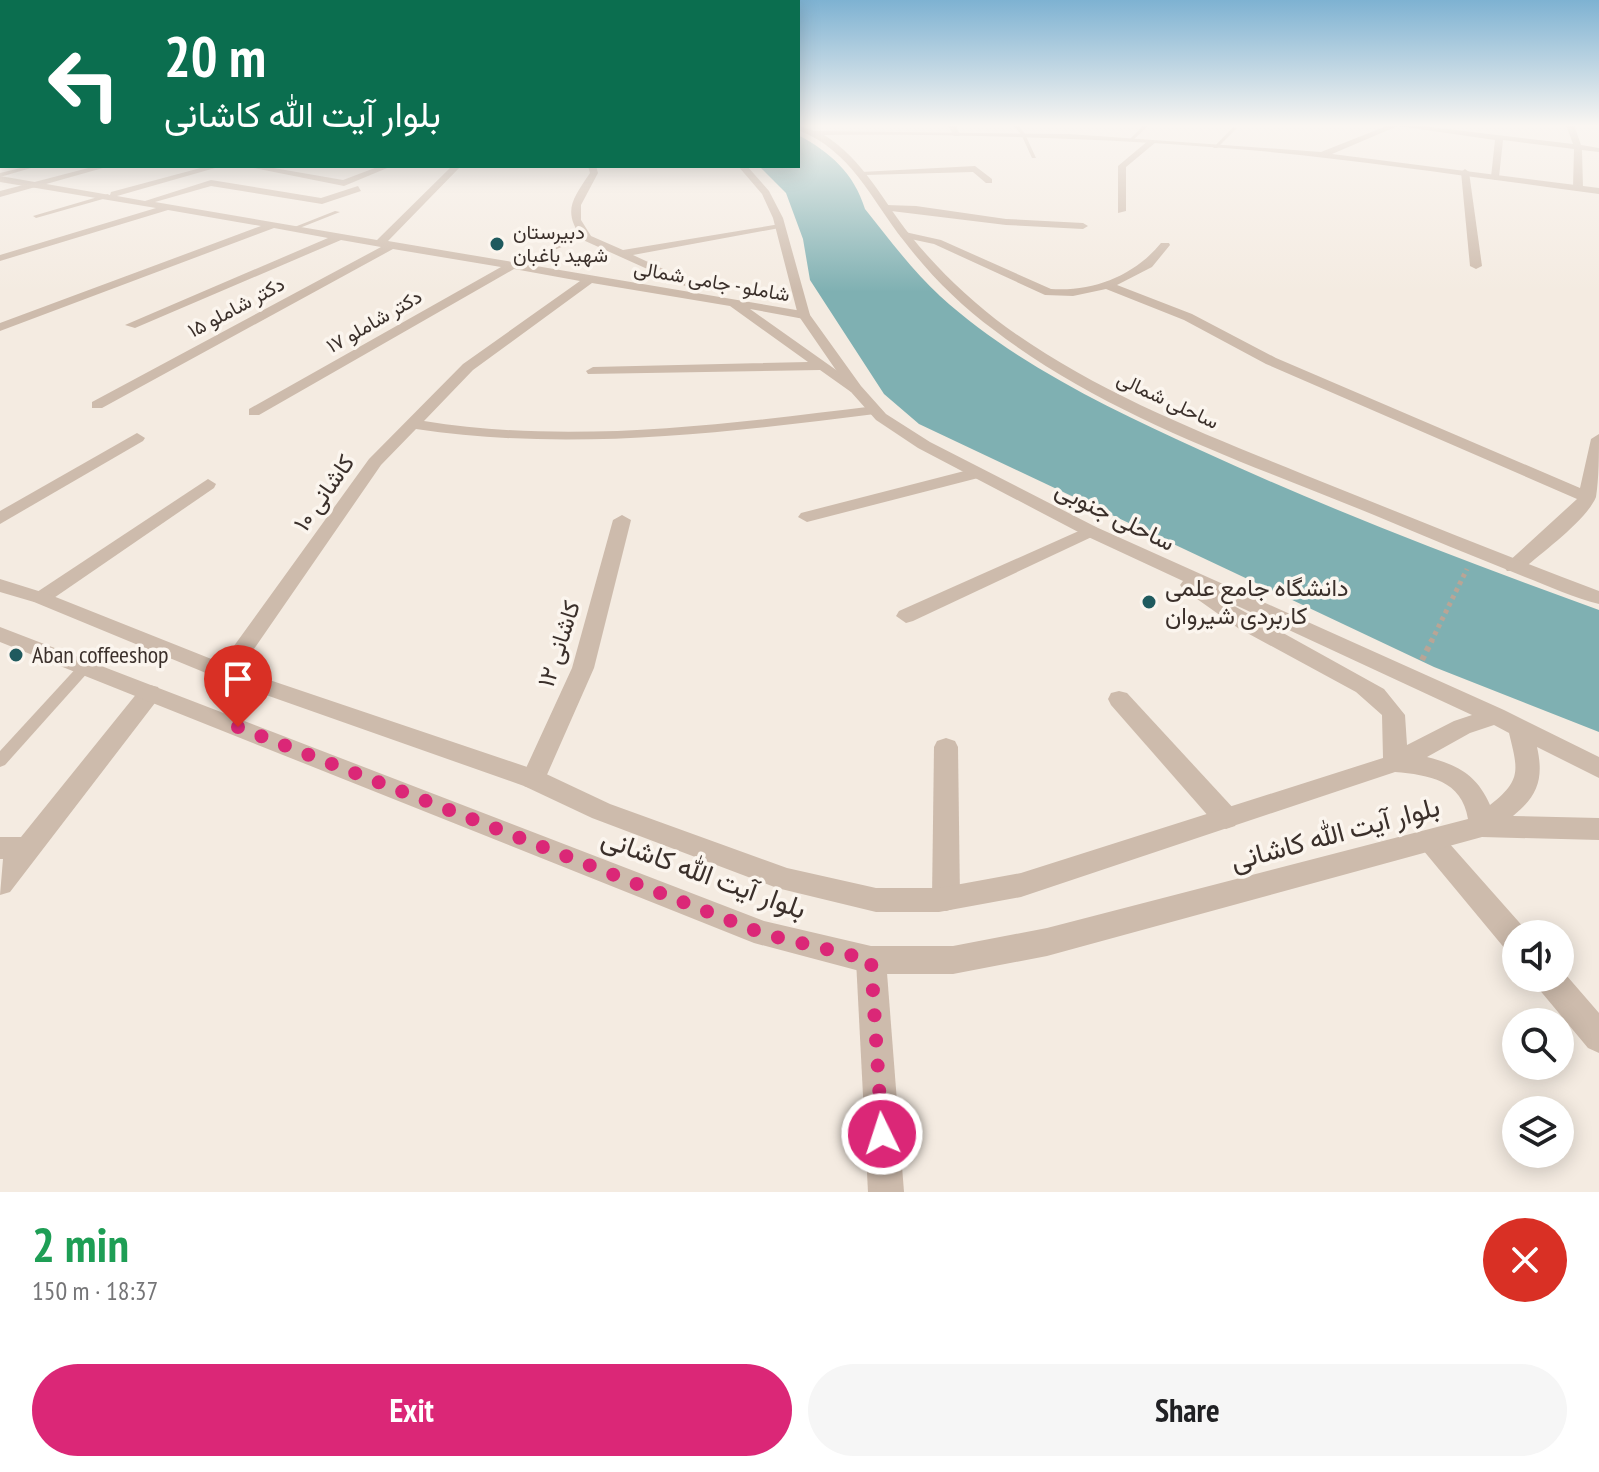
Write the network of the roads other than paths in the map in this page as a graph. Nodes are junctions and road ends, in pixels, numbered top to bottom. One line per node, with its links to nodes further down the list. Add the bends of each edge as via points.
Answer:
1 (19, 181): 15 (street, شاملو - جامی شمالی)
2 (49, 181): 15 (street)
3 (164, 181): 22 (street)
4 (282, 181): 19 (street)
5 (331, 181): 6 (street)
6 (350, 181)
7 (444, 181): 43 (street, دکتر شاملو ۱۵)
8 (590, 181): 39 (street, via 574,207 575,224)
9 (755, 181): 36 (street, ساحلی جنوبی)
10 (870, 181): 29 (street, ساحلی شمالی)
11 (1122, 181): 31 (street)
12 (1466, 181): 48 (street)
13 (1522, 181): 17 (street)
14 (1578, 181): 17 (street)
15 (36, 184): 21 (street); 22 (street, شاملو - جامی شمالی)
16 (321, 185): 23 (street)
17 (1578, 188): 20 (street)
18 (358, 189): 23 (street, via 322,201)
19 (254, 190): 23 (street); 24 (street); 25 (street, via 211,183)
20 (1599, 191)
21 (0, 194)
22 (108, 196): 25 (street, شاملو - جامی شمالی); 33 (lane)
23 (288, 196): 26 (street)
24 (229, 197)
25 (146, 202): 27 (street, شاملو - جامی شمالی)
26 (264, 203)
27 (172, 206): 34 (street, شاملو - جامی شمالی); 46 (street)
28 (252, 207): 30 (street)
29 (886, 208): 35 (street); 40 (street, ساحلی شمالی)
30 (240, 211)
31 (1121, 211)
32 (337, 212): 37 (lane)
33 (36, 216)
34 (276, 224): 37 (street, شاملو - جامی شمالی); 54 (street)
35 (1083, 226)
36 (780, 227): 45 (street); 52 (street, ساحلی جنوبی)
37 (295, 228): 38 (street, شاملو - جامی شمالی)
38 (342, 236): 43 (street, شاملو - جامی شمالی); 53 (street)
39 (586, 236): 45 (street); 47 (lane)
40 (908, 239): 42 (street); 72 (street, ساحلی شمالی, via 961,298 1075,377 1152,418)
41 (968, 241): 42 (street)
42 (937, 242): 50 (street, via 1049,292 1064,295)
43 (388, 243): 47 (street, شاملو - جامی شمالی); 58 (street, دکتر شاملو ۱۵)
44 (1165, 245): 50 (street, via 1147,265)
45 (618, 254): 51 (street)
46 (0, 258)
47 (515, 264): 49 (street, شاملو - جامی شمالی); 60 (street, دکتر شاملو ۱۷)
48 (1476, 266)
49 (591, 278): 51 (street, شاملو - جامی شمالی); 61 (street, کاشانی ۱۰, via 480,359)
50 (1107, 285): 66 (street, via 1188,317 1271,361)
51 (732, 303): 52 (street, شاملو - جامی شمالی); 55 (street)
52 (804, 315): 57 (street, ساحلی جنوبی)
53 (131, 325)
54 (0, 327)
55 (822, 366): 56 (street); 57 (street)
56 (593, 371)
57 (856, 389): 59 (street, ساحلی جنوبی)
58 (97, 405)
59 (875, 410): 61 (street, via 639,435 494,435); 64 (street, ساحلی جنوبی)
60 (254, 412)
61 (412, 424): 80 (street, کاشانی ۱۰, via 375,462)
62 (137, 438): 69 (street)
63 (1599, 439): 66 (street)
64 (976, 473): 68 (street); 71 (street, ساحلی جنوبی)
65 (208, 484): 75 (street)
66 (1583, 503): 67 (street); 72 (street)
67 (1599, 514)
68 (807, 517)
69 (0, 519)
70 (622, 520): 89 (street, کاشانی ۱۲, via 583,668)
71 (1090, 531): 73 (street, ساحلی جنوبی); 77 (street)
72 (1514, 567): 76 (street, ساحلی شمالی)
73 (1175, 572): 83 (street, ساحلی جنوبی); 87 (street, via 1213,606 1317,659 1390,708 1397,726)
74 (0, 585): 75 (street, بلوار آیت الله کاشانی)
75 (41, 598): 80 (street, بلوار آیت الله کاشانی)
76 (1599, 598)
77 (906, 616)
78 (0, 634): 79 (street, بلوار آیت الله کاشانی)
79 (85, 667): 81 (street, بلوار آیت الله کاشانی); 86 (lane)
80 (226, 673): 89 (street, بلوار آیت الله کاشانی)
81 (150, 693): 95 (street); 99 (street, بلوار آیت الله کاشانی, via 764,934)
82 (1119, 699): 90 (street)
83 (1496, 716): 84 (street, ساحلی جنوبی); 87 (street, بلوار آیت الله کاشانی, via 1462,727)
84 (1520, 729): 88 (street, ساحلی جنوبی); 91 (street, بلوار آیت الله کاشانی, via 1531,770 1525,791)
85 (946, 747): 97 (street)
86 (0, 761)
87 (1395, 763): 90 (street, بلوار آیت الله کاشانی); 91 (street, via 1440,770 1468,785 1479,801)
88 (1599, 768)
89 (533, 779): 97 (street, بلوار آیت الله کاشانی, via 601,811 787,880 876,900)
90 (1226, 818): 97 (street, بلوار آیت الله کاشانی, via 1021,885)
91 (1482, 826): 92 (street); 93 (street, بلوار آیت الله کاشانی)
92 (1599, 829)
93 (1432, 842): 98 (street); 99 (street, بلوار آیت الله کاشانی, via 1047,942 953,960)
94 (0, 848): 95 (street)
95 (28, 848): 96 (street)
96 (0, 883)
97 (946, 899)
98 (1502, 924)
99 (871, 960): 102 (street)
100 (1561, 992): 101 (street)
101 (1599, 1037)
102 (886, 1192)

